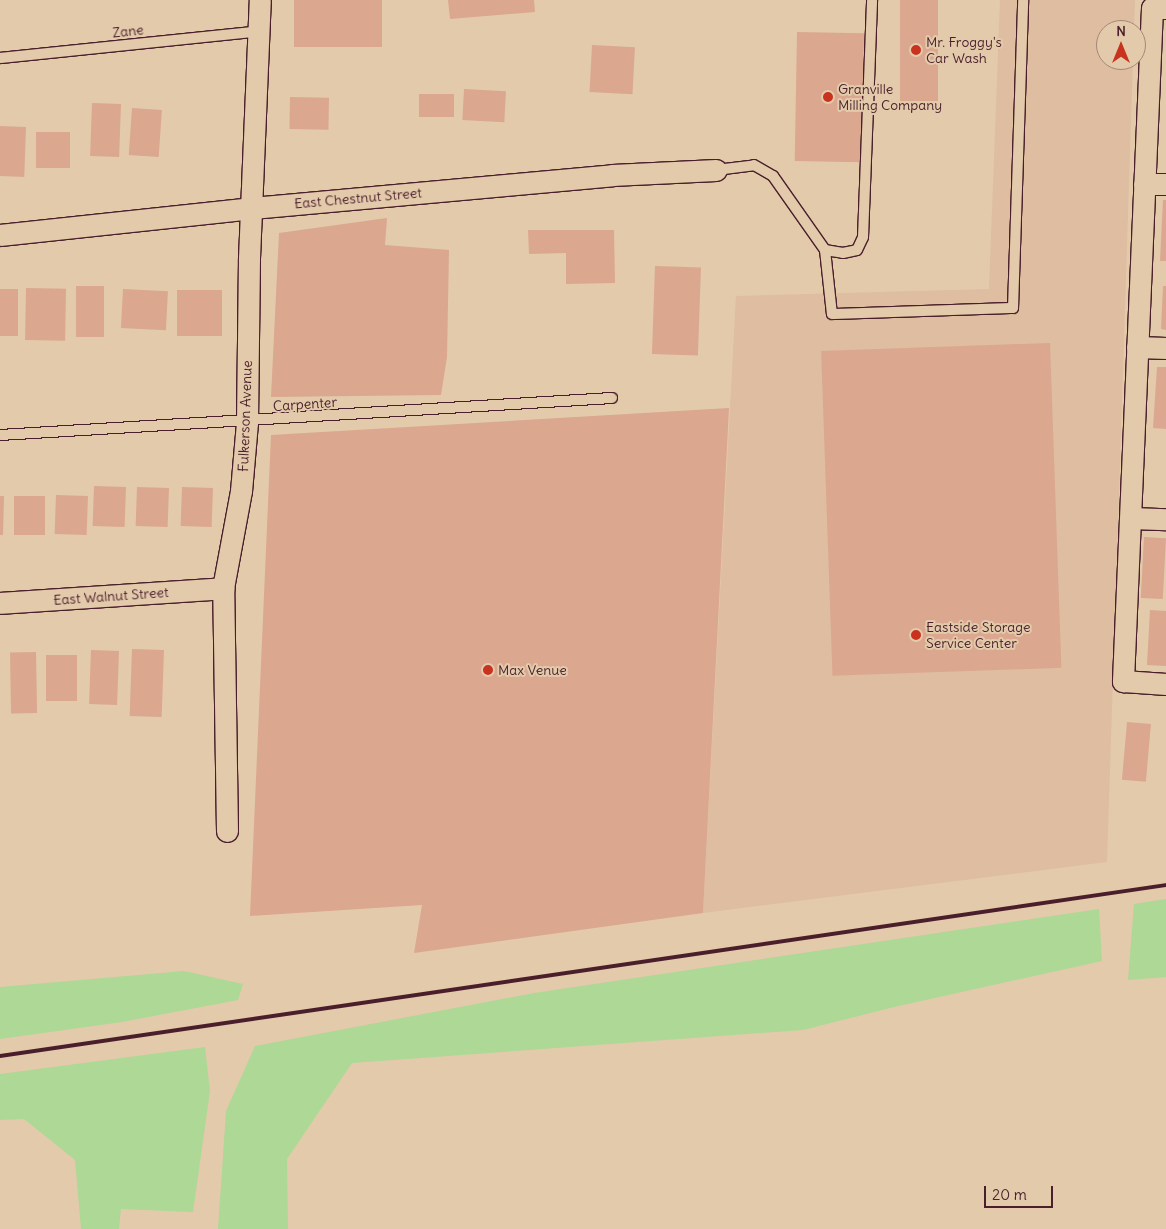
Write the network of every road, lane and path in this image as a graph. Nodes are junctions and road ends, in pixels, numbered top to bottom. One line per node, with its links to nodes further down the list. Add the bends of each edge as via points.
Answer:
1 (260, 0): 5 (street, Fulkerson Avenue)
2 (872, 0): 12 (lane, via 864,237 857,250 843,253)
3 (1023, 0): 12 (lane, via 1013,308 832,314)
4 (1159, 8): 8 (street)
5 (260, 31): 6 (lane, Zane); 10 (street, Fulkerson Avenue)
6 (0, 58)
7 (716, 170): 10 (street, East Chestnut Street, via 612,175); 12 (lane, via 754,165 773,176)
8 (1144, 184): 9 (street); 13 (street)
9 (1166, 184)
10 (252, 208): 11 (street, East Chestnut Street); 16 (street, Fulkerson Avenue)
11 (0, 235)
12 (825, 250)
13 (1137, 347): 14 (street); 18 (street)
14 (1166, 348)
15 (612, 398): 16 (lane, Carpenter)
16 (246, 422): 17 (lane, Carpenter); 20 (street, Fulkerson Avenue, via 242,491)
17 (0, 436)
18 (1131, 518): 19 (street); 22 (street, via 1123,681)
19 (1166, 519)
20 (222, 588): 21 (street, East Walnut Street); 23 (street, Fulkerson Avenue)
21 (0, 604)
22 (1166, 684)
23 (227, 831)

